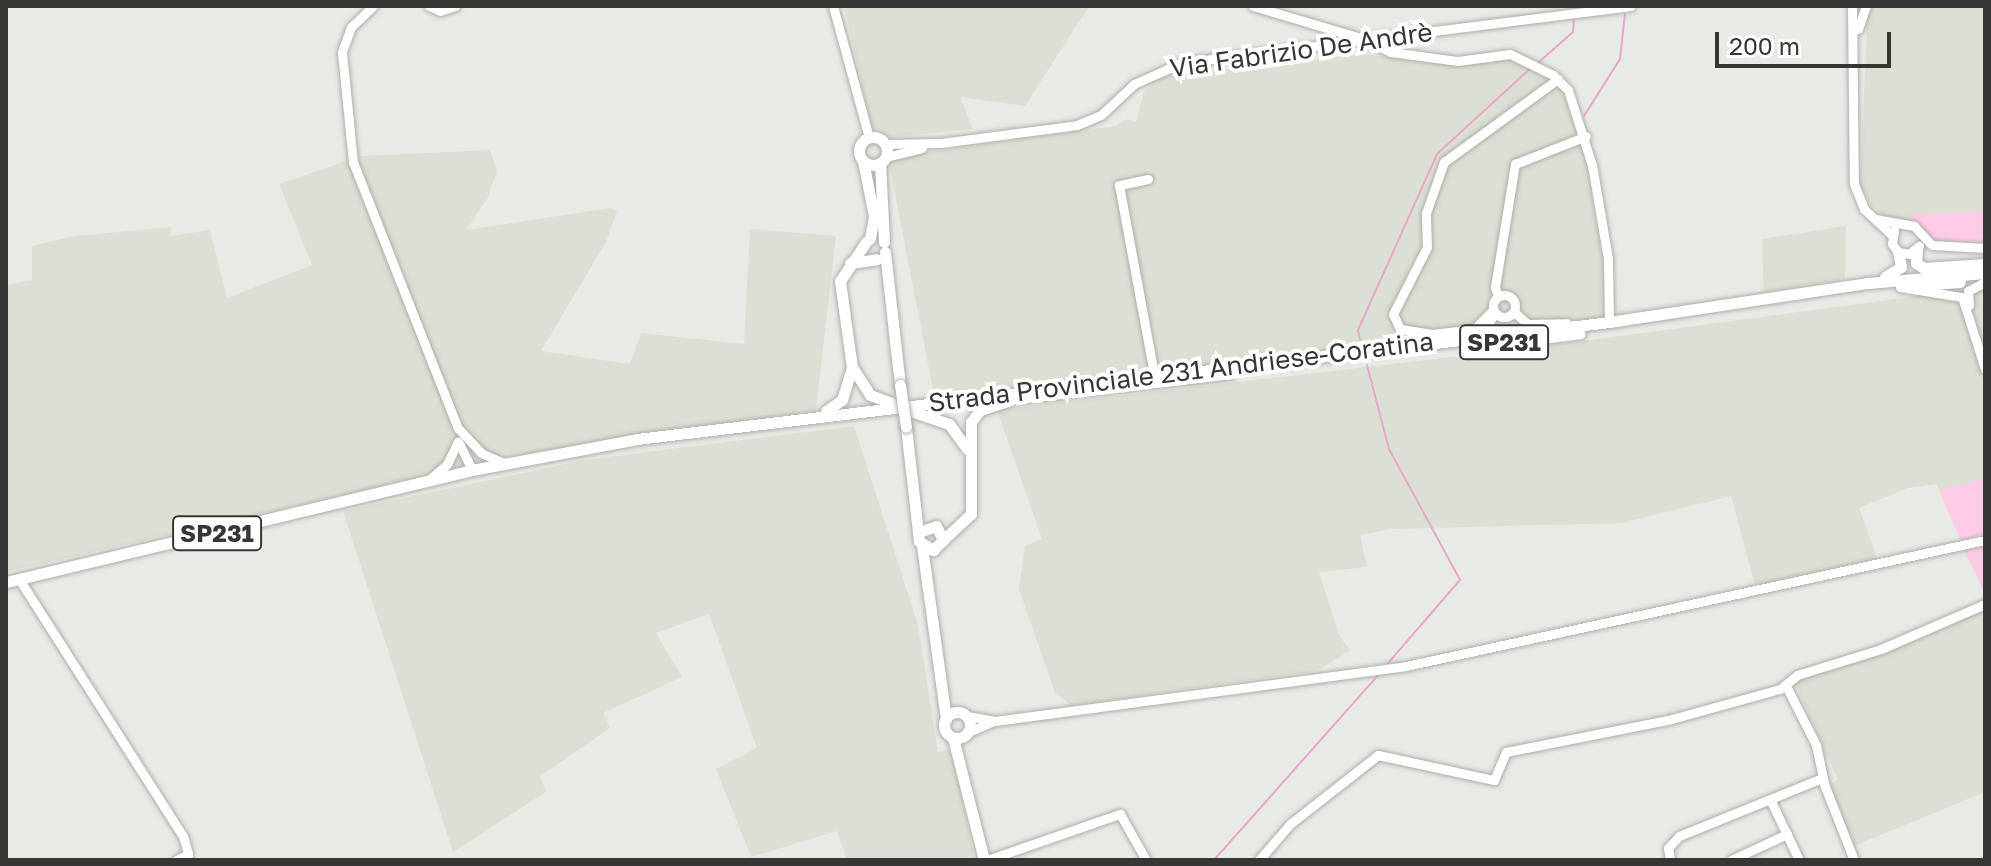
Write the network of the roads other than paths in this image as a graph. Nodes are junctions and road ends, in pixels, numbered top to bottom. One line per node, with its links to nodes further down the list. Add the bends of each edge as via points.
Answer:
1 (373, 6): 44 (street, via 351,27 342,52 353,162)
2 (429, 6): 3 (street, via 440,11)
3 (455, 6)
4 (833, 6): 13 (street)
5 (1253, 6): 10 (street)
6 (1630, 6): 10 (street, Via Fabrizio De Andrè)
7 (1852, 6): 9 (street)
8 (1866, 6): 9 (street)
9 (1857, 36): 17 (street, via 1854,184)
10 (1364, 39): 11 (street, via 1391,52 1425,58 1458,61 1510,54); 14 (street, Via Fabrizio De Andrè, via 1181,63 1147,76 1101,115 1077,125)
11 (1558, 79): 12 (street, via 1568,90); 32 (street, via 1444,162 1426,213 1427,247 1393,314 1400,329 1432,334 1474,329)
12 (1586, 136): 31 (street, via 1515,164 1495,287); 35 (street, via 1608,259)
13 (869, 138): 14 (main road); 15 (main road, via 859,148)
14 (884, 155): 15 (main road); 24 (main road)
15 (863, 161): 20 (main road, via 874,216)
16 (1148, 179): 40 (street, via 1119,185)
17 (1872, 218): 18 (street); 19 (street)
18 (1899, 225): 19 (street); 21 (street, via 1914,226)
19 (1891, 234): 23 (street)
20 (868, 241): 24 (main road); 24 (main road); 25 (main road)
21 (1919, 245): 22 (street); 23 (street); 26 (main road, via 1916,263 1924,268)
22 (1985, 248)
23 (1898, 252): 29 (main road, via 1898,271)
24 (879, 253): 25 (main road); 52 (main road, bridge)
25 (850, 264): 38 (main road, via 840,281)
26 (1985, 264)
27 (1985, 273): 29 (main road, Strada Provinciale 231 Andriese-Coratina / SP231)
28 (1985, 281): 30 (main road, Strada Provinciale 231 Andriese-Coratina / SP231); 34 (street, via 1968,291)
29 (1868, 283): 35 (main road, Strada Provinciale 231 Andriese-Coratina / SP231)
30 (1900, 287): 34 (street, via 1959,295); 41 (main road, Strada Provinciale 231 Andriese-Coratina / SP231, via 1559,336)
31 (1498, 297): 32 (street); 33 (street, via 1510,297)
32 (1494, 312): 33 (street, via 1505,318); 37 (street, via 1484,330)
33 (1514, 312): 36 (street, via 1528,324)
34 (1971, 316): 39 (street)
35 (1609, 322): 36 (main road, Strada Provinciale 231 Andriese-Coratina / SP231)
36 (1578, 326): 37 (main road, Strada Provinciale 231 Andriese-Coratina / SP231)
37 (1451, 341): 40 (main road, Strada Provinciale 231 Andriese-Coratina / SP231)
38 (852, 367): 42 (main road, via 870,395); 43 (main road, via 842,400)
39 (1985, 369)
40 (1154, 374): 42 (main road, Strada Provinciale 231 Andriese-Coratina / SP231)
41 (1023, 397): 42 (main road, Strada Provinciale 231 Andriese-Coratina / SP231); 47 (main road, via 978,412)
42 (914, 407): 43 (main road, Strada Provinciale 231 Andriese-Coratina / SP231); 47 (main road, via 949,424); 48 (main road, Strada Provinciale 231 Andriese-Coratina / SP231)
43 (808, 416): 48 (main road, Strada Provinciale 231 Andriese-Coratina / SP231)
44 (458, 428): 45 (street); 46 (street)
45 (458, 441): 50 (street); 51 (street, via 445,466)
46 (470, 445): 49 (street); 50 (street)
47 (968, 452): 54 (main road, via 974,503 964,523)
48 (520, 461): 49 (main road, Strada Provinciale 231 Andriese-Coratina / SP231)
49 (506, 464): 50 (main road, Strada Provinciale 231 Andriese-Coratina / SP231)
50 (472, 470): 51 (main road, Strada Provinciale 231 Andriese-Coratina / SP231)
51 (427, 481): 57 (main road, Strada Provinciale 231 Andriese-Coratina / SP231)
52 (916, 497): 53 (main road); 54 (main road)
53 (919, 532): 54 (main road); 56 (main road)
54 (939, 537): 56 (main road); 58 (main road)
55 (1985, 540): 65 (street, via 1492,651)
56 (922, 546): 58 (main road)
57 (19, 579): 59 (main road, Strada Provinciale 231 Andriese-Coratina / SP231); 72 (street, via 183,836 188,854)
58 (927, 581): 62 (main road)
59 (6, 582)
60 (1985, 604): 61 (street, via 1881,649 1797,675)
61 (1786, 686): 67 (street, via 1816,745); 75 (street, via 1668,720 1506,752 1494,780 1378,755 1290,824)
62 (941, 690): 63 (main road); 64 (main road)
63 (964, 714): 64 (main road); 65 (street); 66 (main road)
64 (946, 719): 66 (main road, via 946,732)
65 (995, 721): 66 (street)
66 (962, 735): 73 (main road, via 960,762)
67 (1822, 778): 68 (street); 77 (street)
68 (1770, 799): 69 (street); 70 (street, via 1679,836 1668,848)
69 (1787, 834): 71 (street); 76 (street)
70 (1670, 859)
71 (1736, 859)
72 (176, 860)
73 (986, 860): 74 (street, via 1120,814)
74 (1146, 860)
75 (1259, 860)
76 (1799, 860)
77 (1854, 860)

